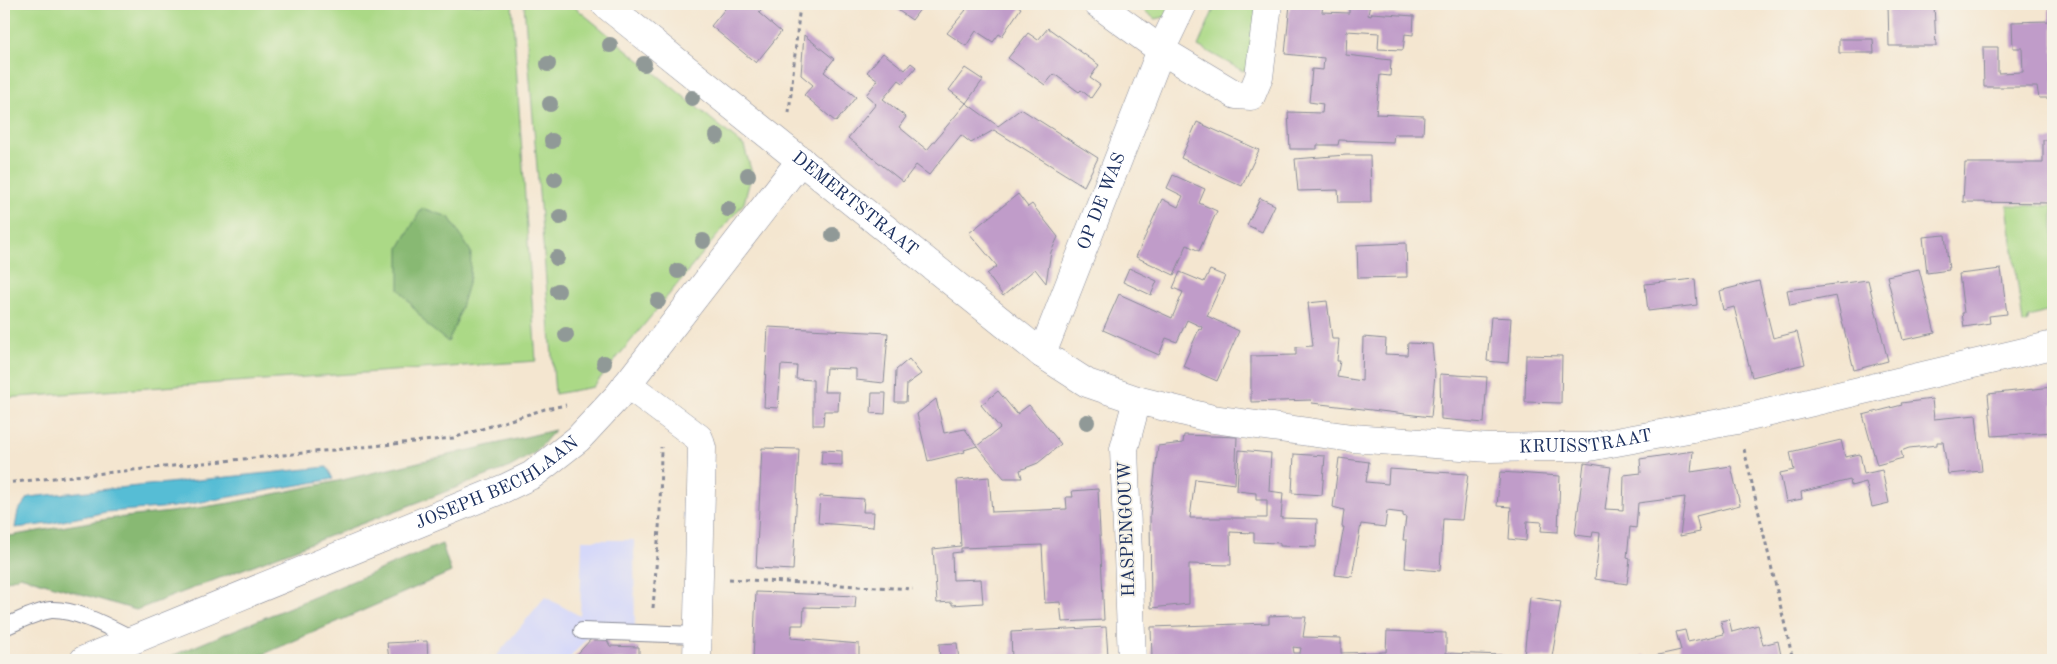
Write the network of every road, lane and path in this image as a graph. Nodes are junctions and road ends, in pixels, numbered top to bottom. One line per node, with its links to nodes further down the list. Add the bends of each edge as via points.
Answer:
1 (605, 4): 7 (street, DEMERTSTRAAT)
2 (800, 4): 7 (path)
3 (1100, 4): 6 (street)
4 (1183, 4): 6 (street, OP DE WAS)
5 (1268, 4): 6 (street, via 1259,76 1251,96 1236,95)
6 (1161, 50): 9 (street, OP DE WAS)
7 (793, 154): 9 (street, DEMERTSTRAAT); 10 (street, JOSEPH BECHLAAN)
8 (2053, 345): 11 (street, KRUISSTRAAT, via 1737,420 1589,447 1489,448 1352,438 1213,419)
9 (1042, 354): 11 (street, DEMERTSTRAAT, via 1087,383)
10 (627, 384): 16 (street, via 699,438 702,448); 21 (street, JOSEPH BECHLAAN, via 578,439 532,475)
11 (1125, 396): 24 (street, HASPENGOUW)
12 (572, 404): 15 (path, via 545,409 452,438)
13 (660, 442): 20 (path, via 660,515)
14 (1742, 442): 25 (path)
15 (4, 483)
16 (698, 577): 17 (path); 22 (street)
17 (913, 589)
18 (4, 627): 21 (lane, via 51,610 65,611 91,619)
19 (582, 631): 20 (lane)
20 (651, 633): 22 (lane)
21 (135, 640): 23 (street, JOSEPH BECHLAAN)
22 (697, 648)
23 (84, 660)
24 (1132, 660)
25 (1793, 660)

